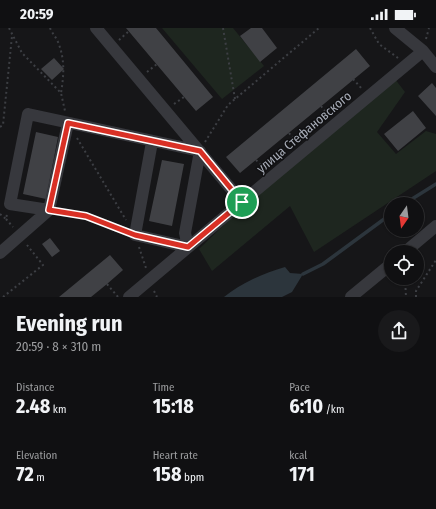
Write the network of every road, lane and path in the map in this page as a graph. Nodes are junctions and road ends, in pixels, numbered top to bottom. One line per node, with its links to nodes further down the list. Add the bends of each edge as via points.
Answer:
1 (50, 28): 13 (path, via 58,42 64,64)
2 (96, 28): 18 (street)
3 (224, 28): 14 (path)
4 (319, 28): 14 (path)
5 (370, 28): 11 (path, via 379,44)
6 (395, 28): 10 (street)
7 (428, 28): 9 (path)
8 (12, 36): 16 (path, via 3,124)
9 (426, 38)
10 (423, 51): 11 (street, улица Стефановского); 12 (street)
11 (407, 64): 19 (street, улица Стефановского)
12 (436, 67)
13 (61, 93)
14 (235, 99): 18 (path, via 228,105)
15 (68, 123): 17 (street); 20 (street); 20 (street, via 28,114 10,204)
16 (0, 127)
17 (152, 142): 18 (street); 23 (street)
18 (200, 151): 19 (street); 26 (street, via 185,233)
19 (242, 202): 26 (street, улица Стефановского)
20 (49, 210): 23 (path, via 86,216); 24 (street)
21 (6, 219): 24 (path)
22 (436, 226): 25 (street)
23 (135, 235): 26 (street); 30 (path)
24 (19, 236): 27 (street); 33 (path, via 44,265)
25 (413, 245)
26 (188, 247): 30 (street, улица Стефановского)
27 (0, 253)
28 (436, 260): 39 (path, via 416,291)
29 (384, 270): 37 (street)
30 (150, 280): 35 (street, улица Стефановского); 36 (path)
31 (107, 284): 34 (path)
32 (405, 285): 38 (path)
33 (4, 297)
34 (118, 297)
35 (129, 297)
36 (157, 297)
37 (351, 297)
38 (406, 297)
39 (416, 297)

